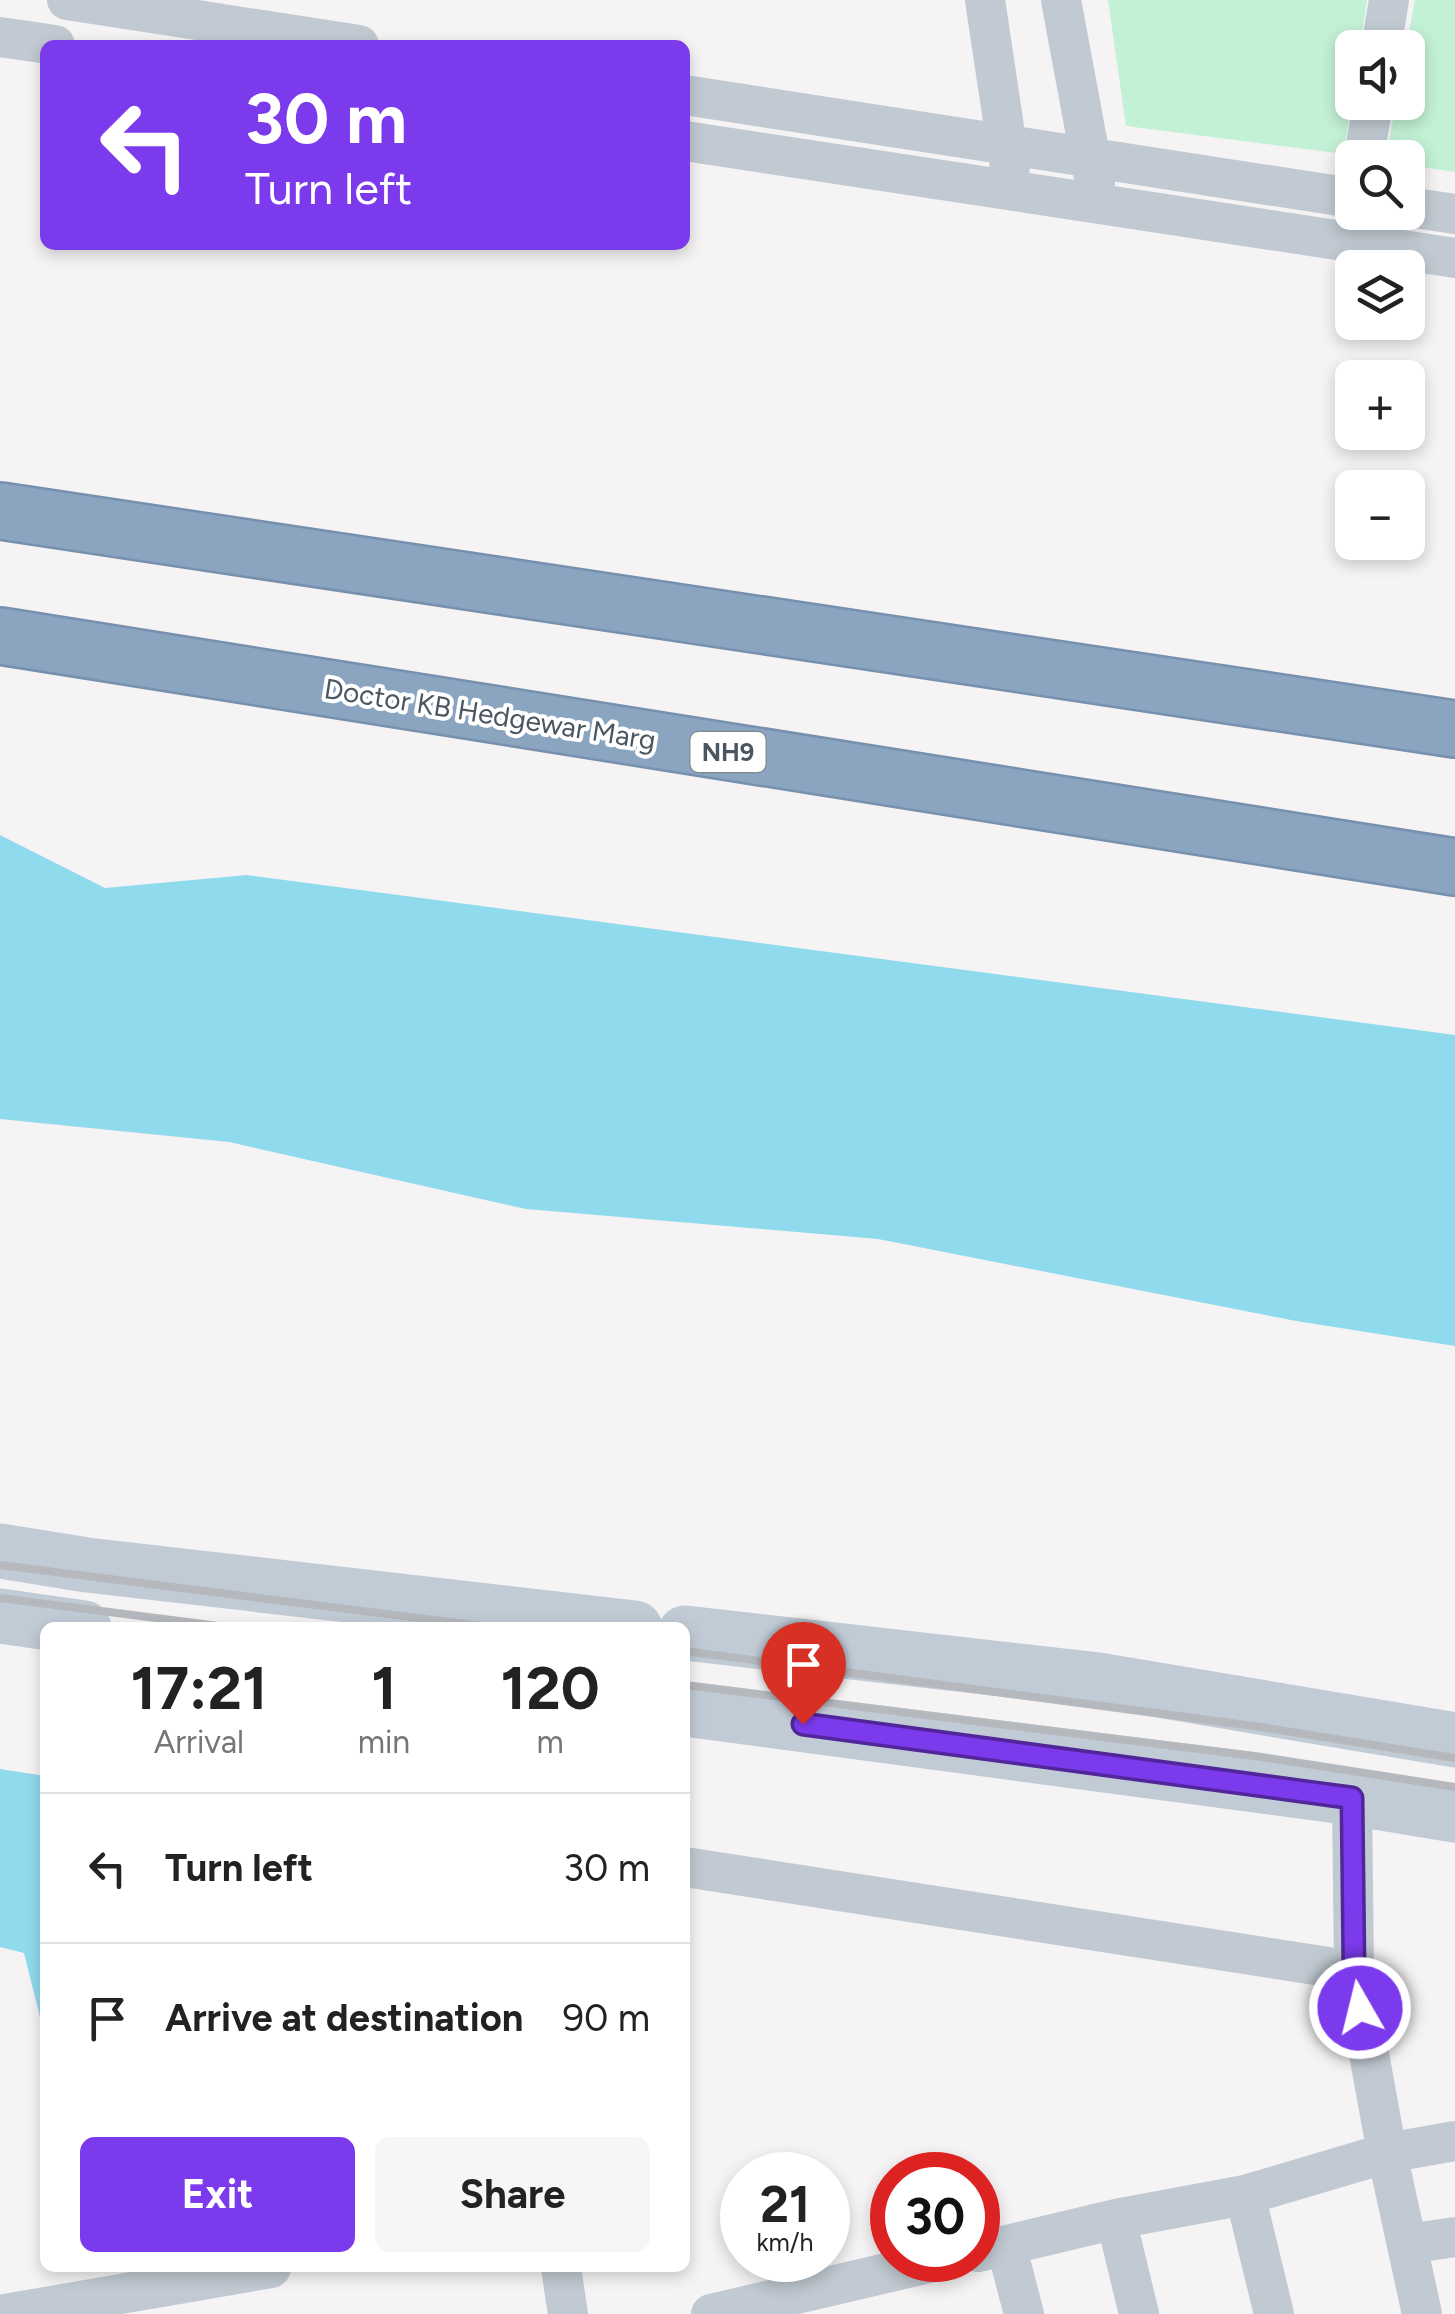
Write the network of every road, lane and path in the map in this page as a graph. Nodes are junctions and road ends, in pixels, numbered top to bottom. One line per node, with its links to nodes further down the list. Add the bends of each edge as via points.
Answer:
1 (67, 0): 7 (street)
2 (985, 0): 11 (street)
3 (1061, 0): 12 (street)
4 (1389, 0): 5 (street)
5 (1384, 30)
6 (0, 37): 8 (street)
7 (327, 40)
8 (40, 43)
9 (690, 96): 11 (street)
10 (690, 141): 13 (street)
11 (1007, 145): 12 (street); 13 (street)
12 (1089, 158): 14 (street); 15 (street)
13 (1014, 190): 15 (street)
14 (1335, 195)
15 (1099, 204): 18 (street)
16 (1425, 209): 17 (street)
17 (1455, 214)
18 (1455, 258)
19 (0, 511): 21 (highway)
20 (0, 636): 22 (highway, Doctor KB Hedgewar Marg / NH9)
21 (1455, 730)
22 (1455, 867)
23 (0, 1551): 26 (main road)
24 (0, 1616): 25 (main road)
25 (42, 1622)
26 (583, 1622)
27 (690, 1634): 29 (main road, via 1098,1680)
28 (690, 1709): 30 (main road)
29 (1455, 1740)
30 (1352, 1798): 31 (main road); 33 (street)
31 (1455, 1814)
32 (690, 1868): 33 (street)
33 (1354, 1972): 35 (street)
34 (1455, 2140): 35 (street)
35 (1387, 2153): 36 (street); 39 (street)
36 (1245, 2194): 37 (street); 50 (street)
37 (1116, 2219): 40 (street); 49 (street)
38 (1455, 2236): 39 (street)
39 (1407, 2244): 51 (street)
40 (1000, 2246)
41 (1000, 2264): 48 (street)
42 (248, 2272): 45 (street)
43 (561, 2272): 46 (street)
44 (870, 2277): 47 (street)
45 (5, 2314)
46 (568, 2314)
47 (711, 2314)
48 (1024, 2314)
49 (1139, 2314)
50 (1274, 2314)
51 (1422, 2314)

